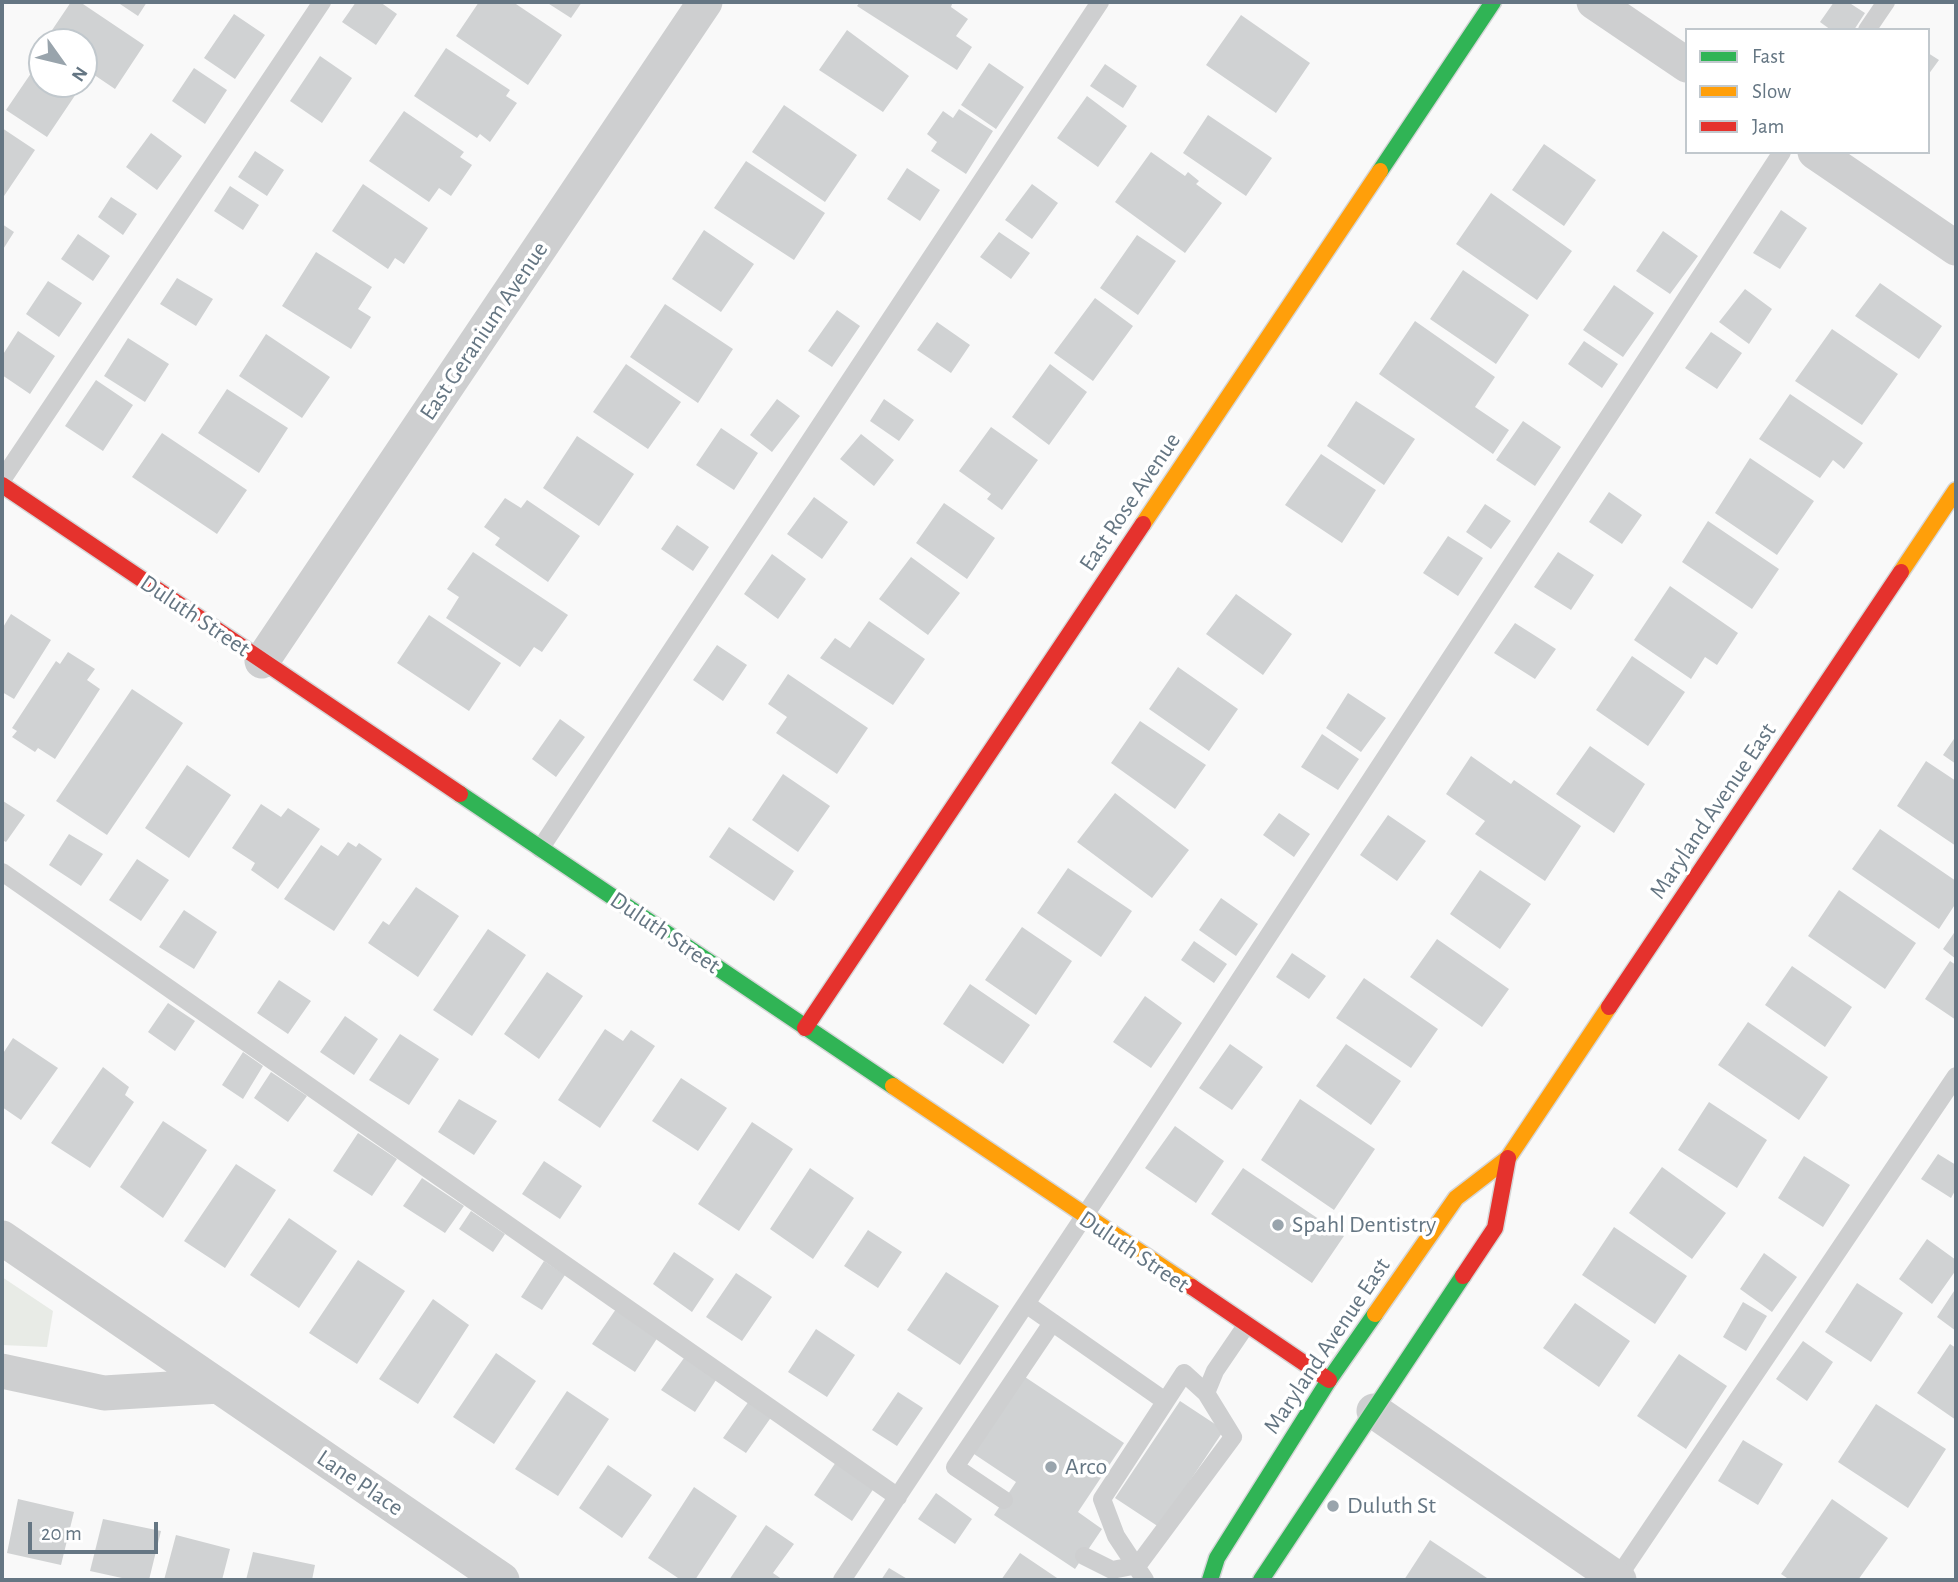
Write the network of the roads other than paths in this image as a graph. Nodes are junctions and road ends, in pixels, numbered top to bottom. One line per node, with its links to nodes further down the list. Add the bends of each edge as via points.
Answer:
1 (322, 2): 12 (lane)
2 (705, 2): 14 (street, East Geranium Avenue)
3 (1100, 2): 15 (lane)
4 (1493, 2): 17 (street, East Rose Avenue)
5 (1594, 2): 8 (street)
6 (1886, 2): 7 (lane)
7 (1868, 28)
8 (1685, 64)
9 (1781, 154): 20 (lane)
10 (1818, 154): 11 (street)
11 (1956, 248)
12 (2, 482): 14 (street, Duluth Street)
13 (1956, 490): 19 (street, Maryland Avenue East)
14 (262, 661): 15 (street, Duluth Street)
15 (540, 849): 17 (street, Duluth Street)
16 (2, 872): 31 (lane)
17 (805, 1028): 20 (street, Duluth Street)
18 (1956, 1076): 39 (lane)
19 (1508, 1158): 26 (street, Maryland Avenue East, via 1456,1198); 30 (street, Maryland Avenue East, via 1495,1228)
20 (1083, 1217): 22 (lane); 24 (street, Duluth Street)
21 (2, 1238): 27 (street, Lane Place)
22 (1026, 1304): 23 (lane); 31 (lane)
23 (1052, 1323): 29 (lane); 32 (lane, via 956,1467)
24 (1245, 1327): 26 (street, Duluth Street); 28 (lane)
25 (2, 1371): 27 (street, via 104,1393)
26 (1329, 1380): 37 (street, Maryland Avenue East, via 1217,1558)
27 (219, 1386): 35 (street, Lane Place)
28 (1206, 1393): 29 (lane, via 1184,1373); 34 (lane, via 1233,1437)
29 (1165, 1401): 34 (lane, via 1102,1499 1116,1536)
30 (1374, 1411): 38 (street, Maryland Avenue East); 39 (street)
31 (898, 1497): 36 (lane)
32 (1004, 1500)
33 (1084, 1556): 34 (lane, via 1112,1570)
34 (1141, 1573)
35 (502, 1580)
36 (842, 1580)
37 (1210, 1580)
38 (1261, 1580)
39 (1618, 1580)

